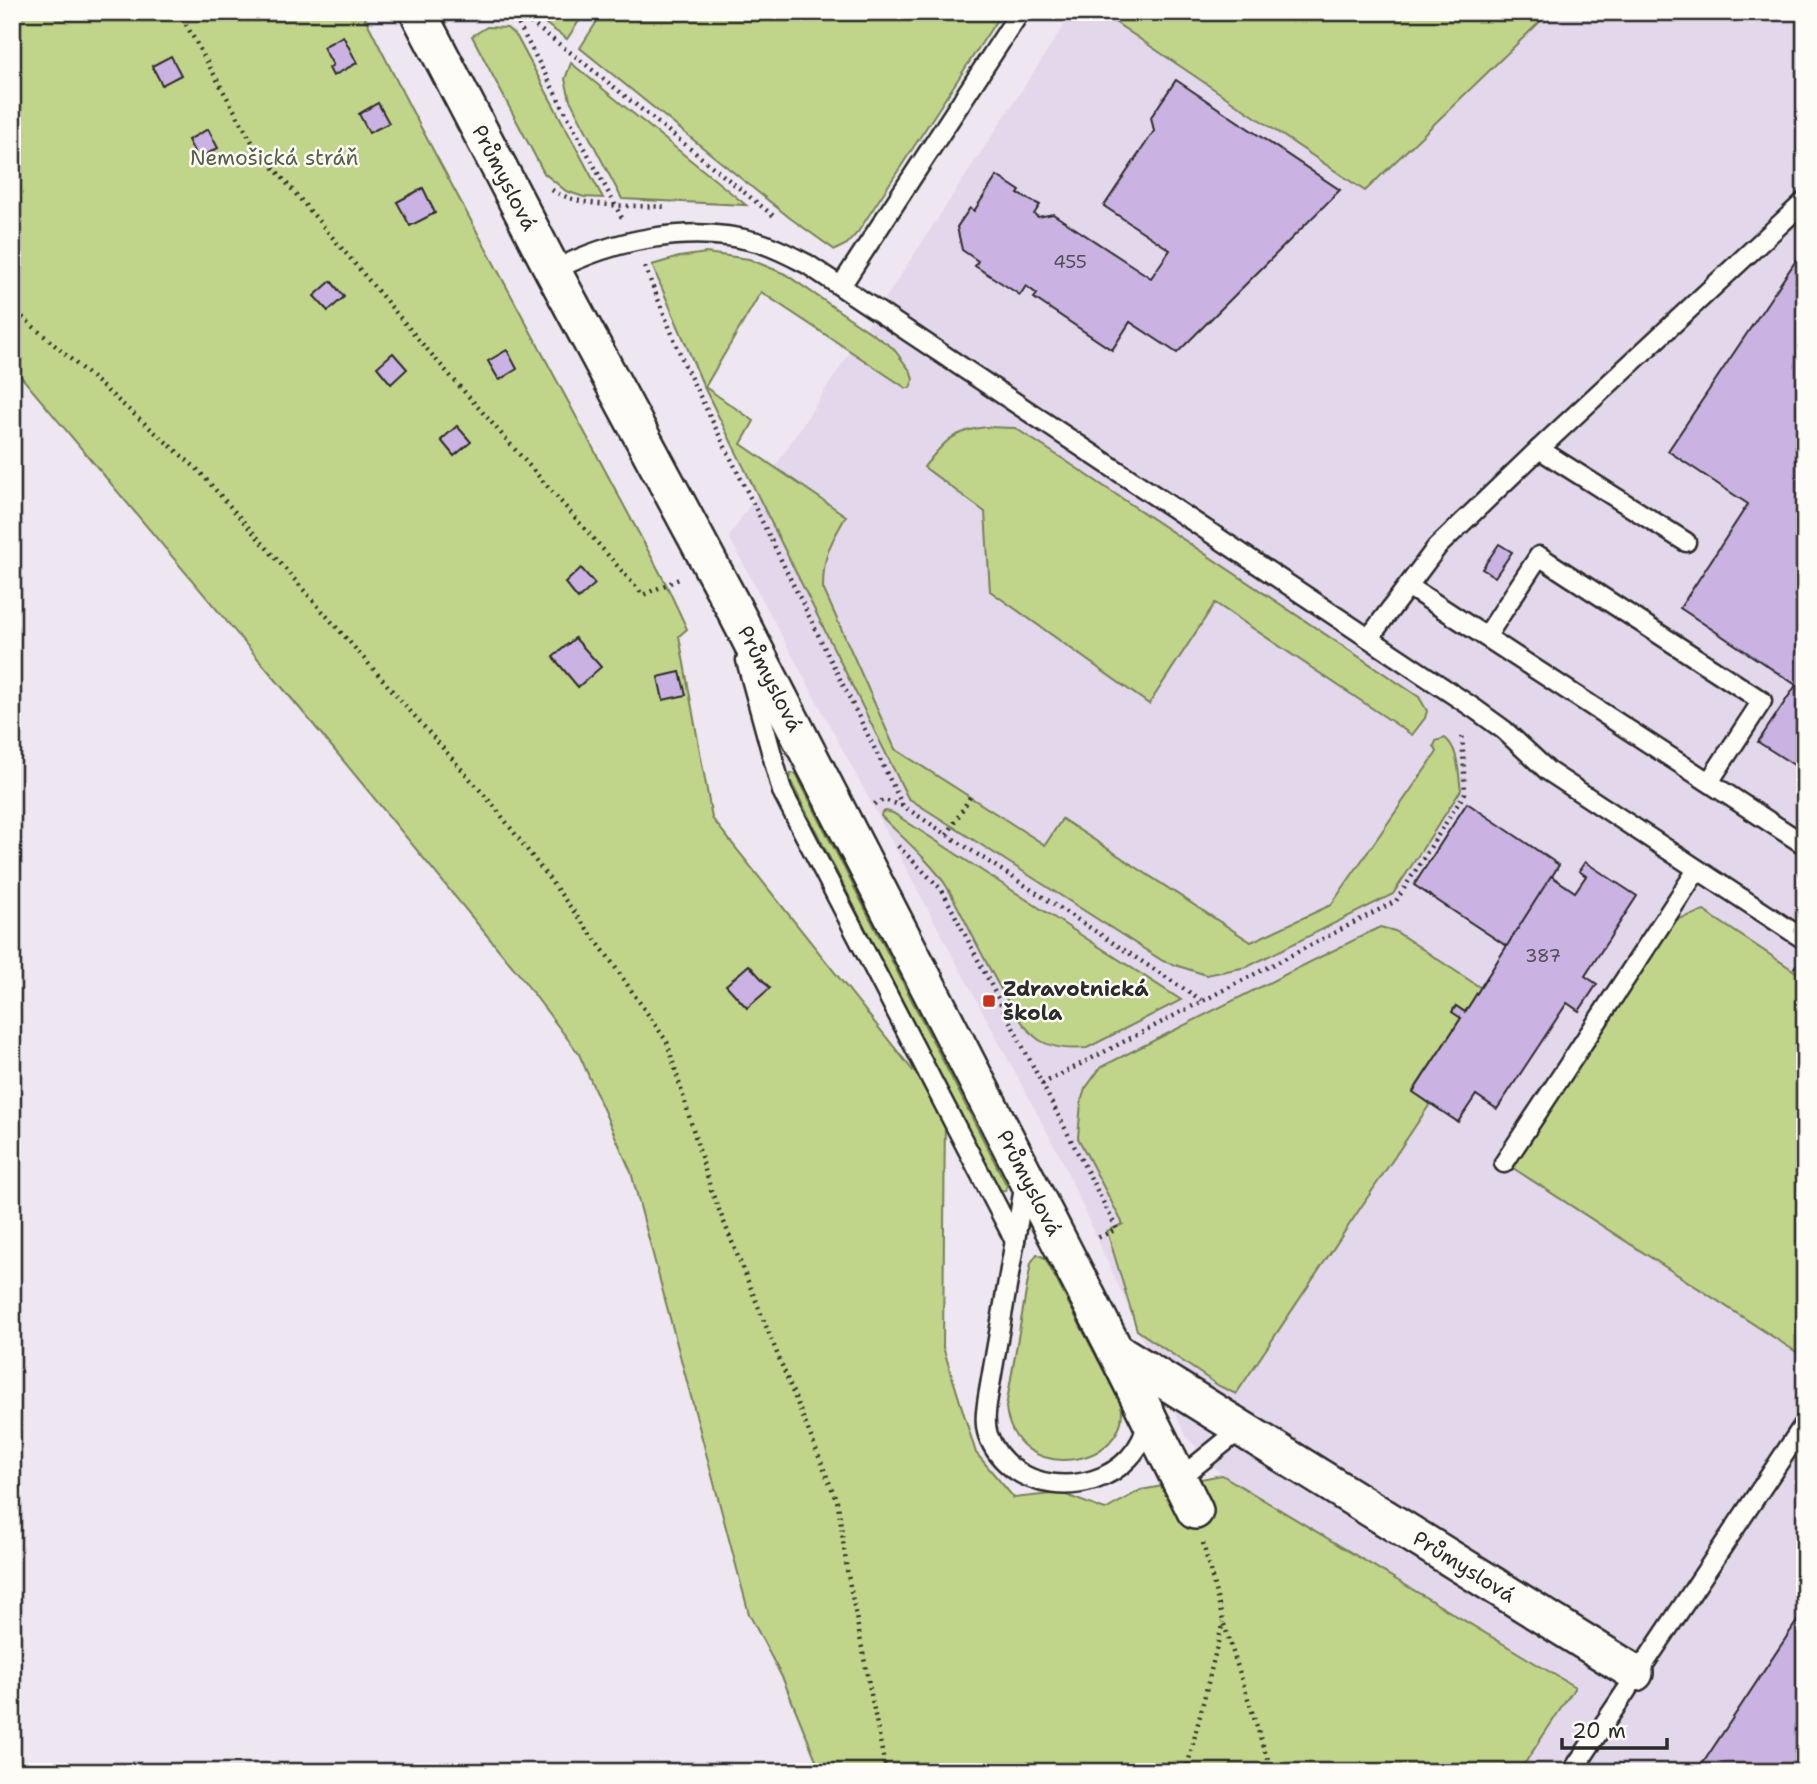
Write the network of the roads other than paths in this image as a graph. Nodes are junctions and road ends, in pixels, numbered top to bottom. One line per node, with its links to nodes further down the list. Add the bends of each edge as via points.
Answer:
1 (418, 12): 4 (street, Průmyslová)
2 (1020, 12): 5 (lane)
3 (1805, 201): 6 (lane)
4 (553, 271): 5 (lane, via 602,249 665,236 732,237 782,251); 9 (street, Průmyslová)
5 (841, 286): 11 (lane)
6 (1539, 449): 7 (lane); 8 (lane, via 1437,547)
7 (1686, 542)
8 (1408, 586): 10 (lane); 11 (lane)
9 (731, 603): 17 (street, Průmyslová); 18 (lane, via 782,791)
10 (1486, 637): 12 (lane); 12 (lane, via 1539,556 1762,701)
11 (1369, 638): 14 (lane, via 1504,730 1548,771)
12 (1709, 782): 13 (lane)
13 (1805, 845)
14 (1698, 870): 15 (lane); 16 (lane)
15 (1805, 940)
16 (1504, 1163)
17 (1026, 1175): 18 (lane); 19 (street, Průmyslová)
18 (1015, 1241): 20 (lane, via 985,1418 988,1434 1002,1456 1040,1481 1064,1486 1086,1483 1114,1470 1135,1451 1146,1431)
19 (1115, 1350): 20 (street, Průmyslová); 22 (street, Průmyslová)
20 (1146, 1414): 23 (street, Průmyslová)
21 (1805, 1423): 25 (lane)
22 (1242, 1428): 23 (lane); 25 (street, Průmyslová)
23 (1179, 1479): 24 (street, Průmyslová)
24 (1195, 1511)
25 (1635, 1673): 26 (lane)
26 (1572, 1772)

